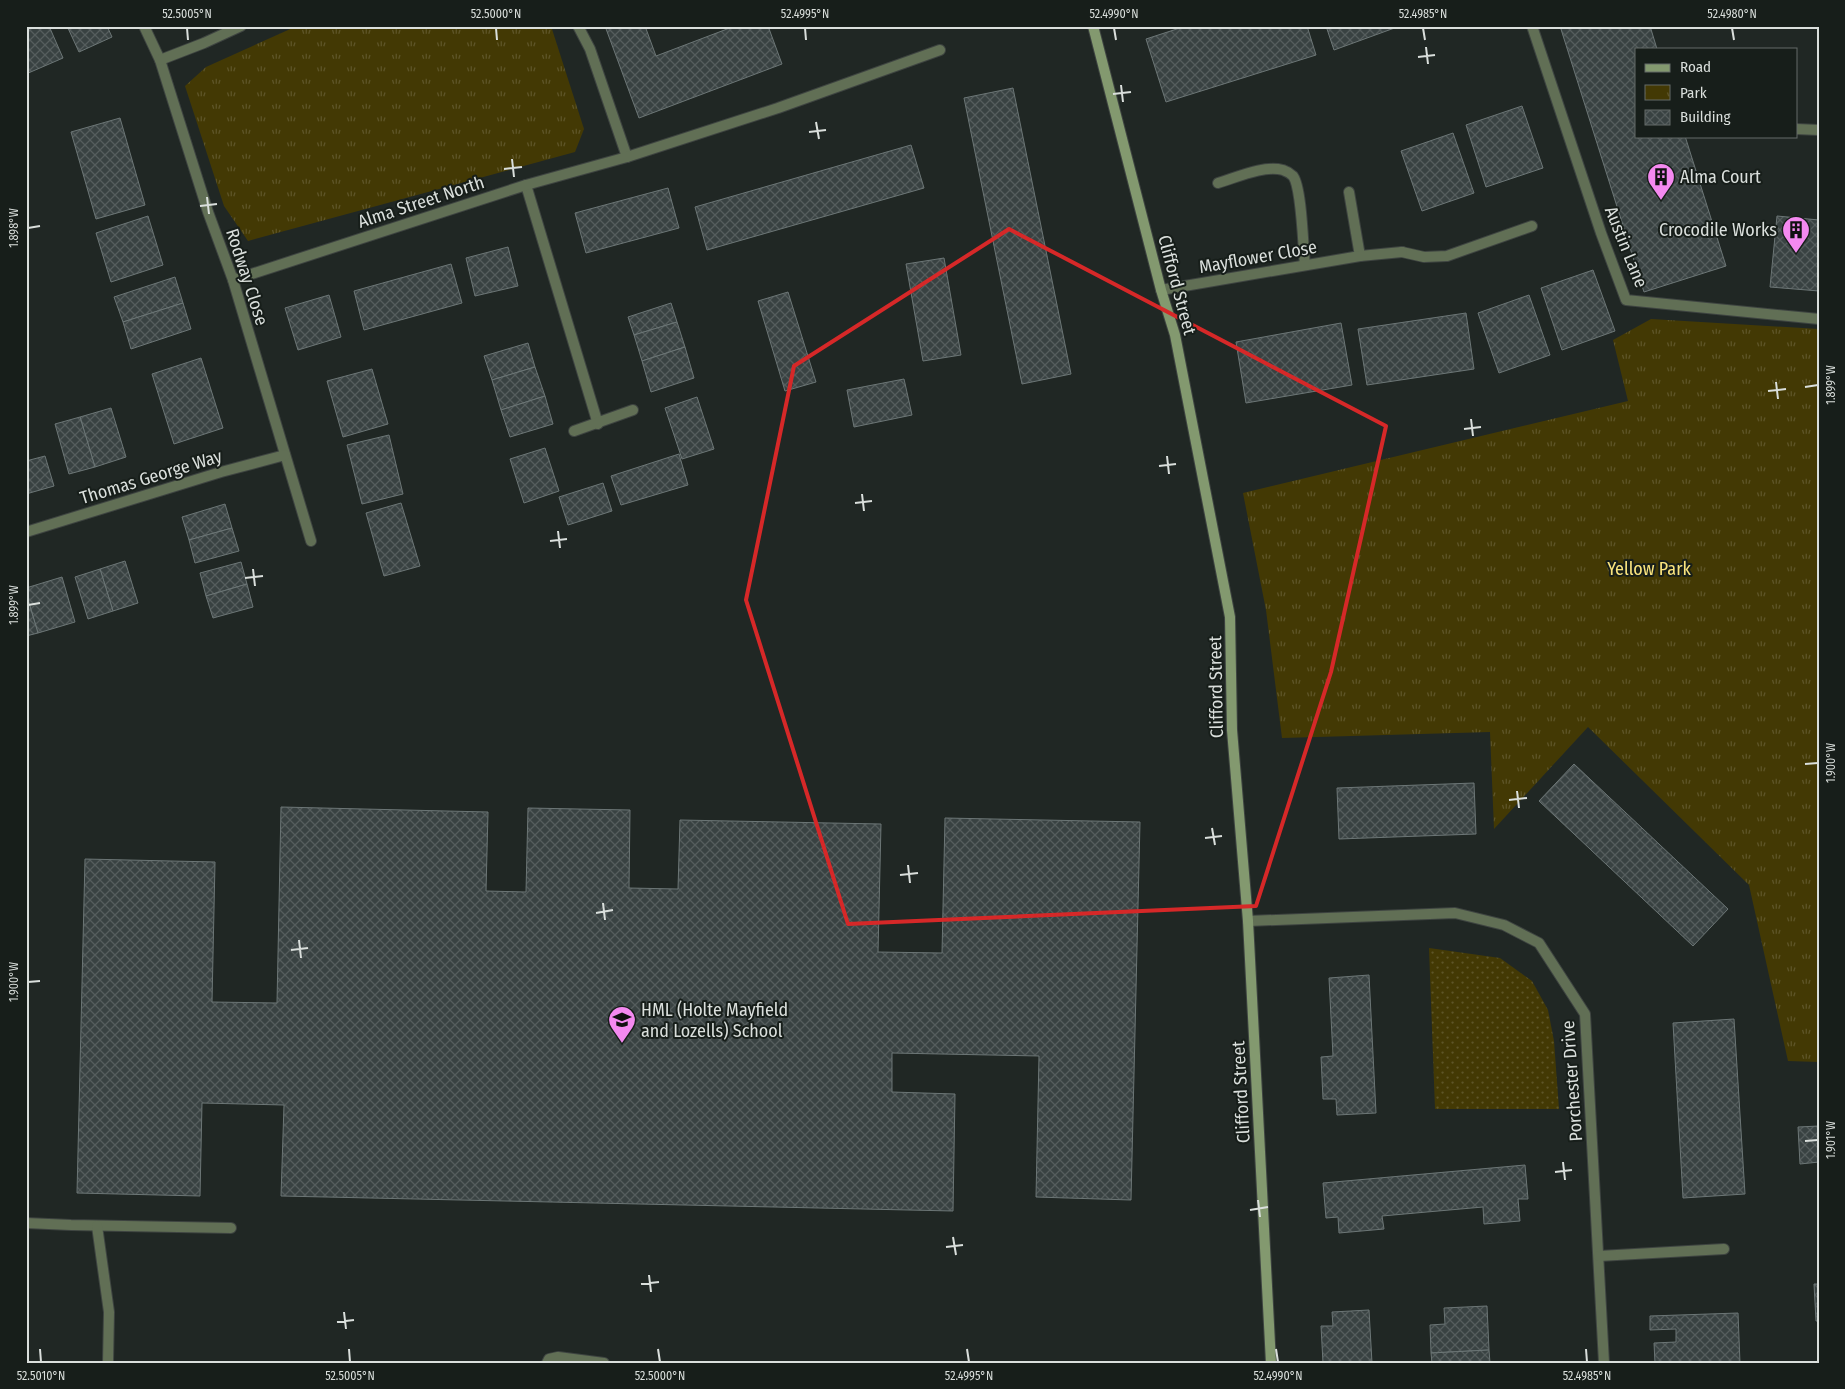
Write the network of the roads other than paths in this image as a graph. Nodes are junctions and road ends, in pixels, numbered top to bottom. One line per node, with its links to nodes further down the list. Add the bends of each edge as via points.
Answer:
1 (144, 26): 7 (street, Rodway Close)
2 (241, 26): 7 (street)
3 (578, 26): 10 (street, via 590,50)
4 (1093, 26): 18 (main road, Clifford Street)
5 (1532, 26): 19 (street, Austin Lane, via 1626,300)
6 (940, 50): 10 (street, Alma Street North)
7 (160, 60): 17 (street, Rodway Close)
8 (1798, 128): 9 (street)
9 (1819, 130)
10 (627, 157): 12 (street, Alma Street North)
11 (1218, 183): 16 (street, via 1273,169 1293,176 1298,189)
12 (526, 185): 17 (street, Alma Street North); 21 (street)
13 (1349, 192): 15 (street)
14 (1532, 226): 15 (street, Mayflower Close, via 1447,256 1424,257 1402,252)
15 (1360, 256): 16 (street, Mayflower Close)
16 (1305, 265): 18 (street, Mayflower Close)
17 (233, 280): 23 (street, Rodway Close)
18 (1161, 290): 26 (main road, Clifford Street, via 1175,335 1230,616 1232,730)
19 (1819, 319)
20 (633, 410): 21 (street)
21 (598, 424): 22 (street)
22 (574, 431)
23 (285, 455): 24 (street, Thomas George Way); 25 (street, Rodway Close)
24 (26, 532)
25 (311, 541)
26 (1248, 921): 31 (street, Porchester Drive, via 1455,914 1504,925 1539,943 1585,1014); 35 (main road, Clifford Street)
27 (26, 1223): 28 (street)
28 (98, 1226): 29 (street); 33 (street, via 109,1312)
29 (231, 1228)
30 (1724, 1249): 31 (street)
31 (1599, 1256): 36 (street, Porchester Drive)
32 (548, 1361): 34 (street, via 558,1357)
33 (108, 1363)
34 (604, 1363)
35 (1272, 1363)
36 (1604, 1363)

